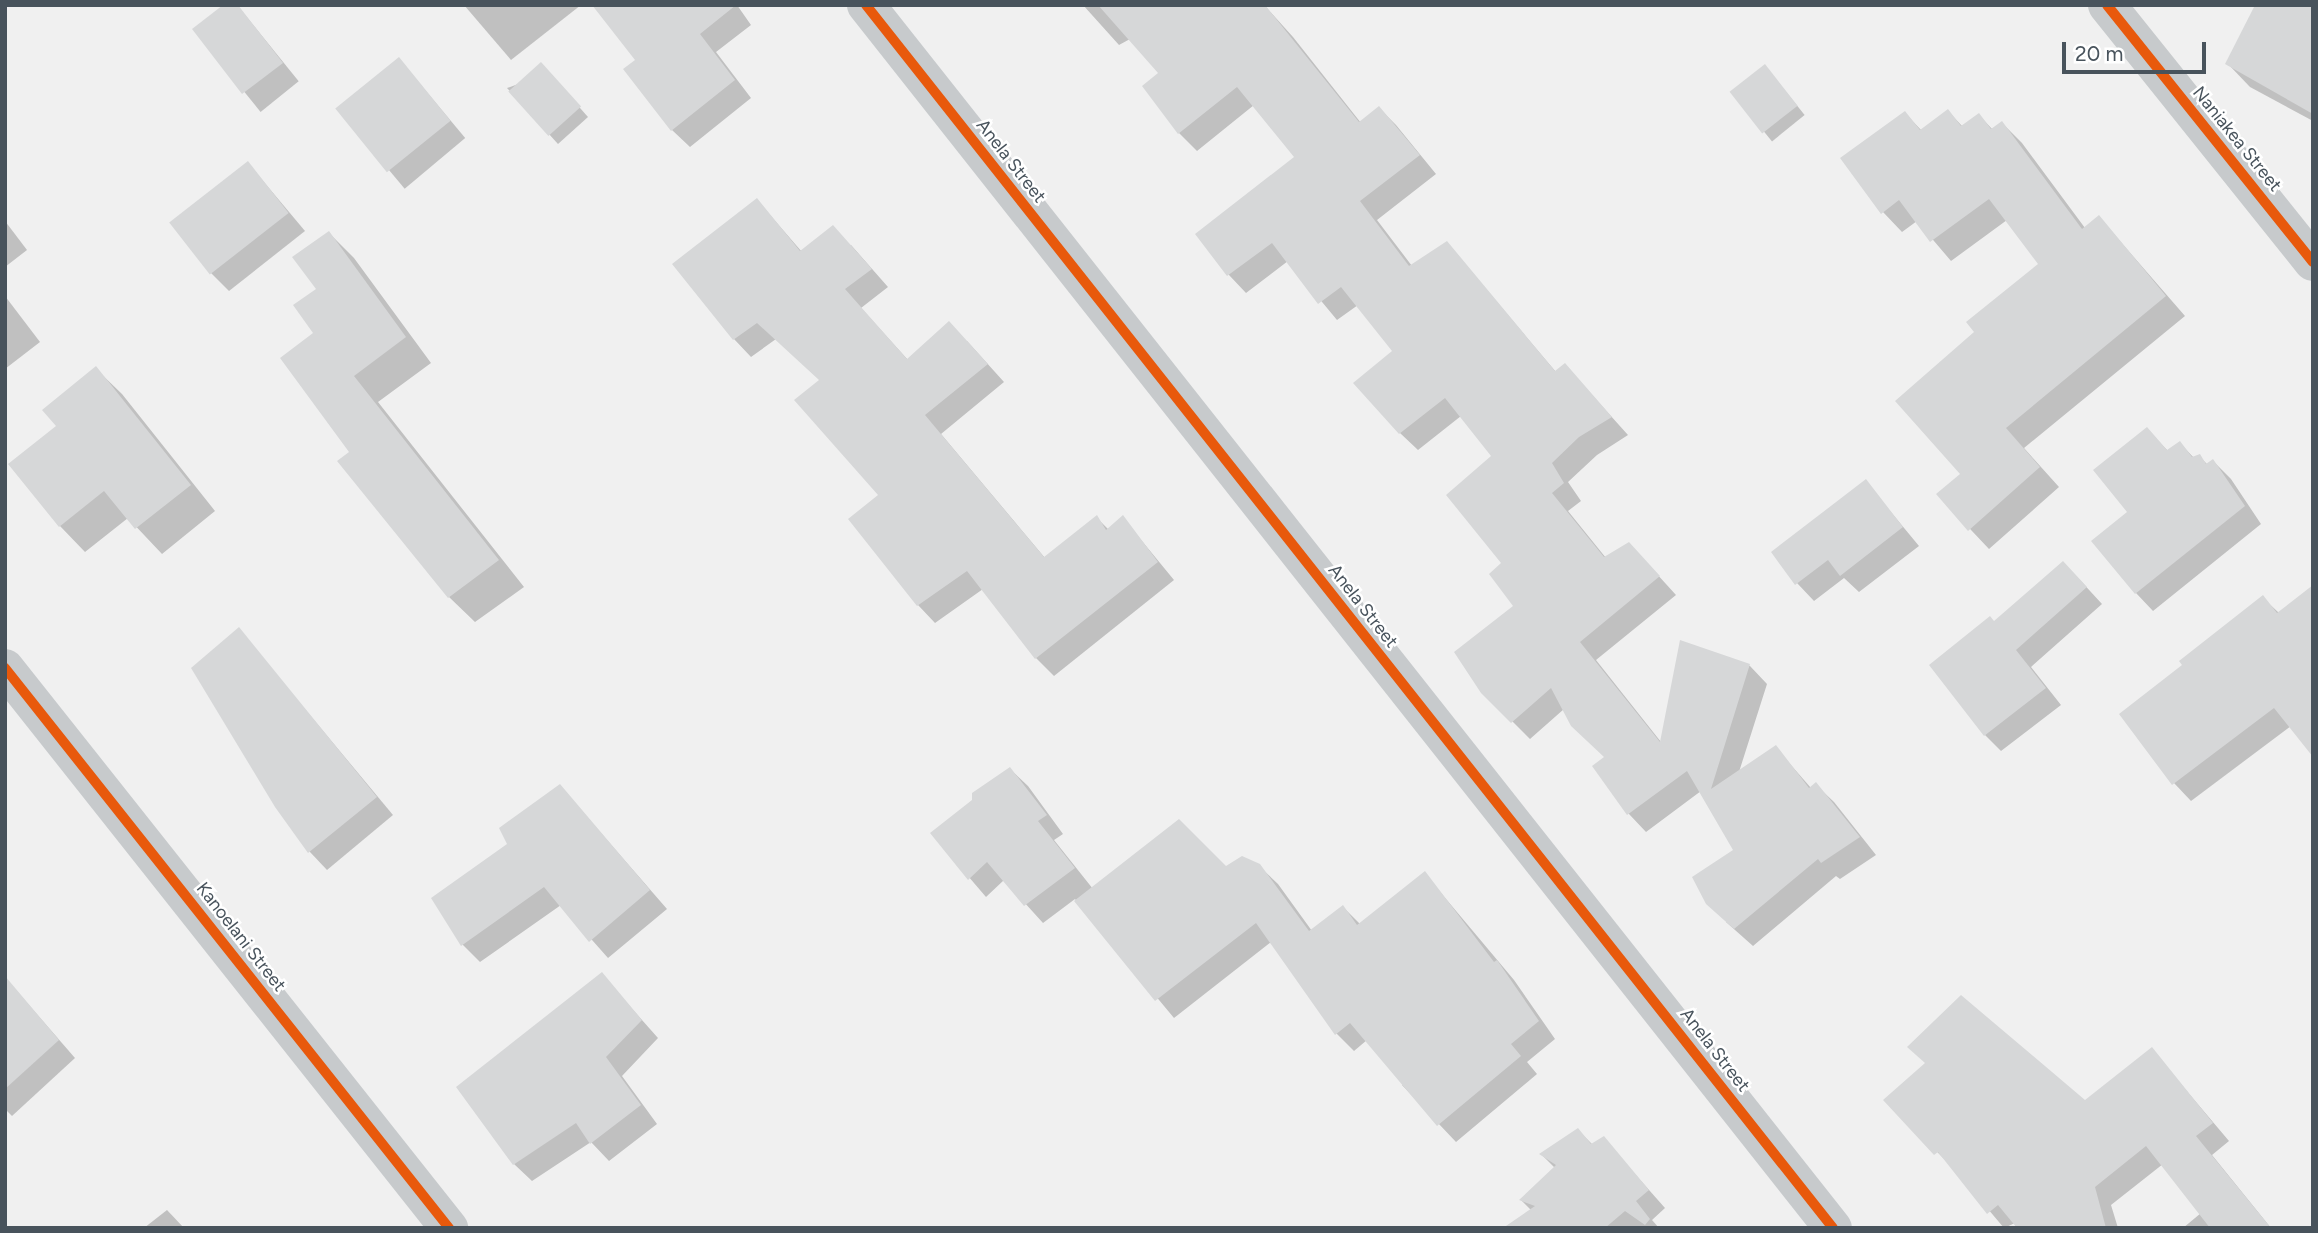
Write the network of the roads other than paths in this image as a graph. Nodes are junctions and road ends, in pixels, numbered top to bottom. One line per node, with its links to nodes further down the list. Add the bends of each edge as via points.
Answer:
1 (866, 5): 6 (street, Anela Street)
2 (2107, 5): 3 (street, Naniakea Street)
3 (2313, 262)
4 (5, 668): 5 (street, Kanoelani Street)
5 (449, 1228)
6 (1833, 1228)

